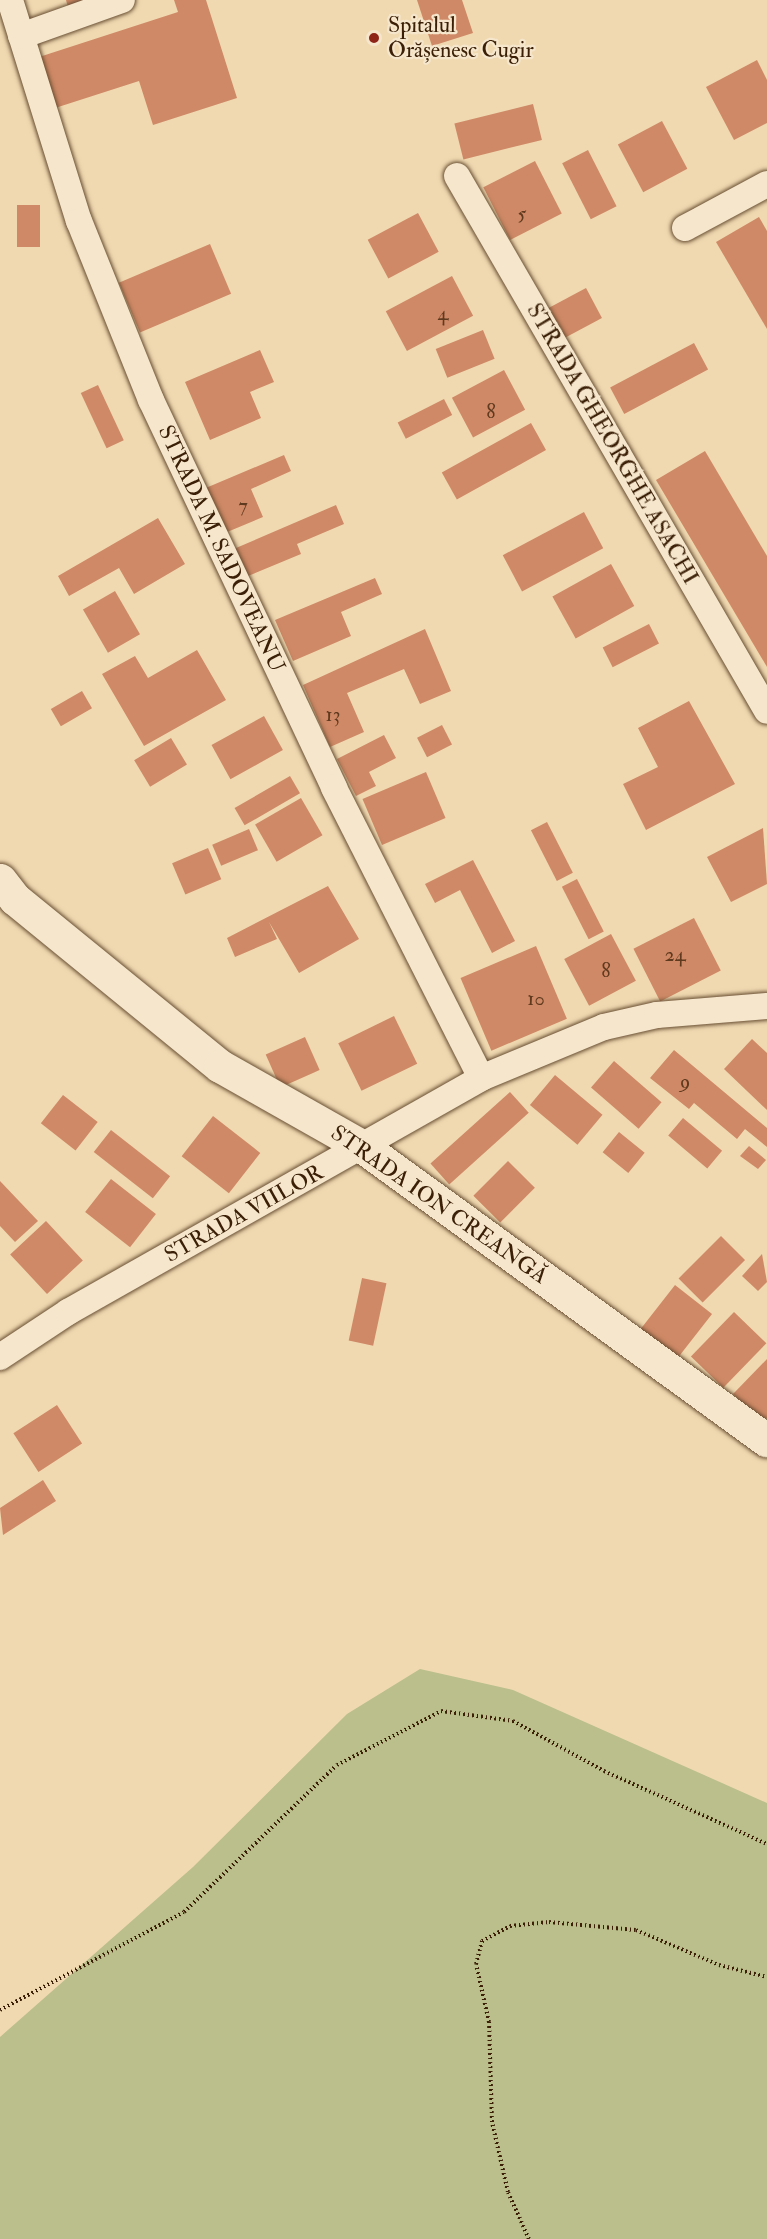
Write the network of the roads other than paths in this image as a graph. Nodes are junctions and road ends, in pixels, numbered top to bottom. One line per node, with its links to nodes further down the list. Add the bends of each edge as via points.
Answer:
1 (10, 0): 3 (street, STRADA M. SADOVEANU)
2 (122, 0): 3 (street)
3 (21, 36): 10 (street, STRADA M. SADOVEANU, via 79,221 142,380 324,767)
4 (458, 176): 7 (street, STRADA GHEORGHE ASACHI)
5 (767, 184): 6 (street)
6 (685, 228)
7 (767, 711)
8 (0, 880): 11 (street, STRADA ION CREANGĂ, via 15,899 220,1066)
9 (767, 1006): 10 (street, STRADA VIILOR, via 657,1015 604,1027)
10 (481, 1078): 11 (street, STRADA VIILOR)
11 (363, 1147): 12 (street, STRADA VIILOR, via 68,1312); 13 (street, STRADA ION CREANGĂ)
12 (0, 1357)
13 (767, 1440)

